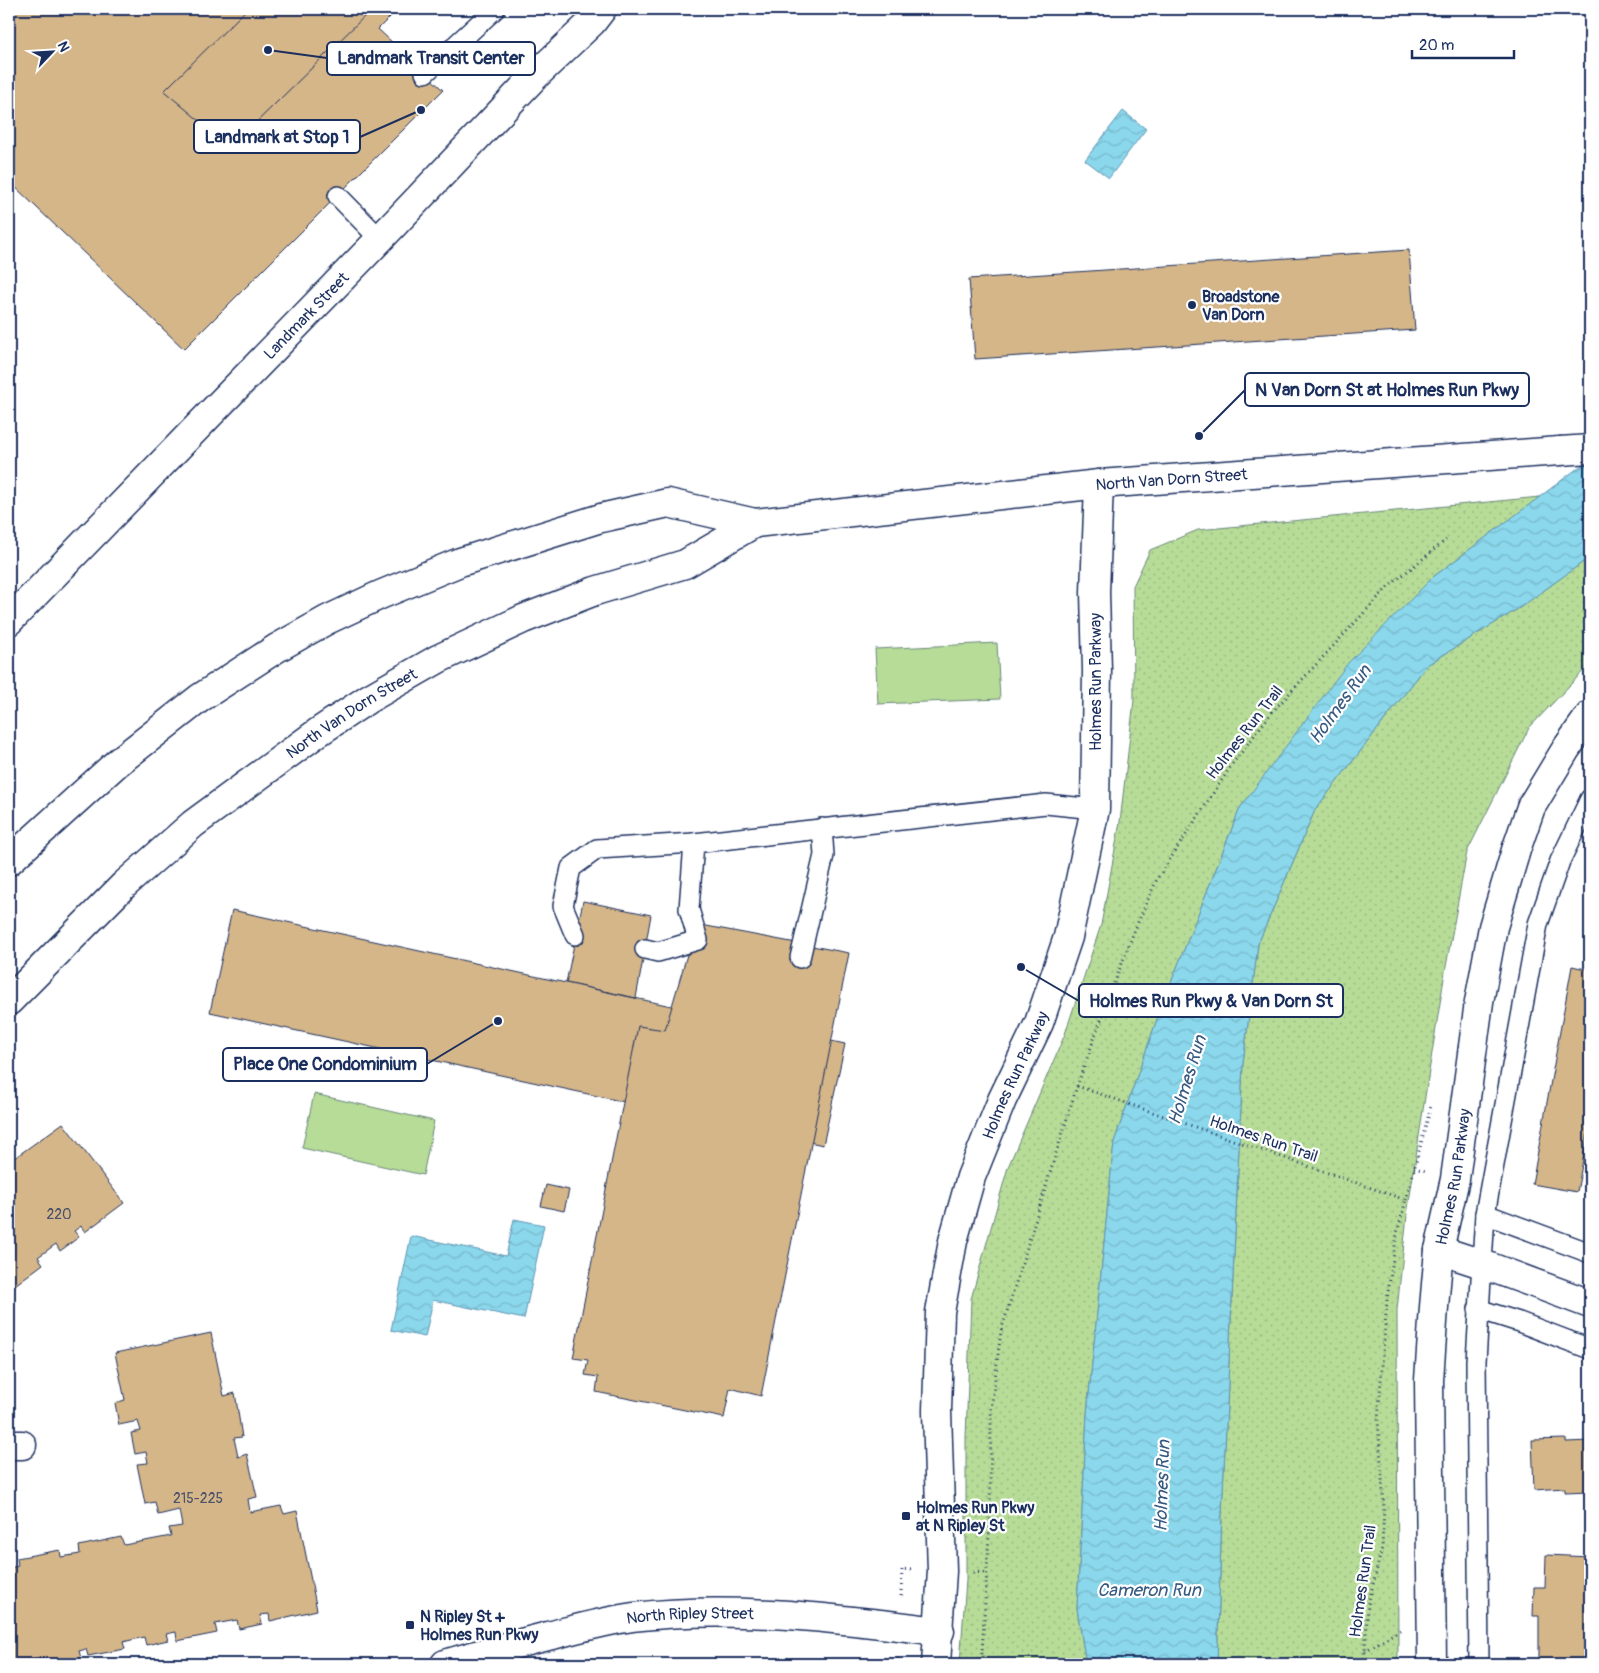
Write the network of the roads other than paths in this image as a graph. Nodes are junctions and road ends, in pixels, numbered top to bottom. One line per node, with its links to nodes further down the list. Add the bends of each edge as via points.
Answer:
1 (495, 9): 3 (lane)
2 (602, 9): 5 (street, Landmark Street)
3 (426, 73)
4 (338, 196): 5 (lane)
5 (380, 239): 9 (street, Landmark Street)
6 (1590, 449): 7 (street, North Van Dorn Street, bridge)
7 (1099, 484): 8 (street, North Van Dorn Street); 12 (street, Holmes Run Parkway, via 1095,592)
8 (755, 524): 15 (street, North Van Dorn Street, via 668,503 601,518 460,562 380,595 326,620 200,698 117,763); 19 (street, North Van Dorn Street, via 685,564 595,591 523,619 438,659 368,698 193,824 124,885)
9 (9, 620)
10 (1590, 715): 21 (street, Holmes Run Parkway, via 1531,807 1492,927 1478,1002 1455,1179)
11 (1590, 799): 20 (lane, via 1560,862 1538,924)
12 (1095, 809): 13 (lane, via 1046,804); 27 (street, Holmes Run Parkway, via 1068,937 1039,1023 1002,1100 971,1177 953,1242 940,1322 937,1411 942,1571)
13 (822, 828): 14 (lane); 18 (lane, via 824,855)
14 (694, 843): 16 (lane, via 598,849 571,868 563,906); 17 (lane, via 689,909 698,940 658,952)
15 (9, 860)
16 (575, 935)
17 (644, 949)
18 (800, 958)
19 (9, 1001)
20 (1486, 1214): 22 (lane); 23 (lane)
21 (1440, 1250): 23 (street); 30 (street, Holmes Run Parkway, via 1429,1380)
22 (1590, 1253)
23 (1482, 1264): 24 (street); 25 (lane)
24 (1590, 1304)
25 (1478, 1309): 26 (lane); 31 (lane)
26 (1590, 1349)
27 (940, 1631): 28 (street, North Ripley Street, via 789,1616 724,1612 675,1614 595,1624); 29 (street, Holmes Run Parkway)
28 (445, 1664)
29 (936, 1664)
30 (1432, 1664)
31 (1480, 1664)

